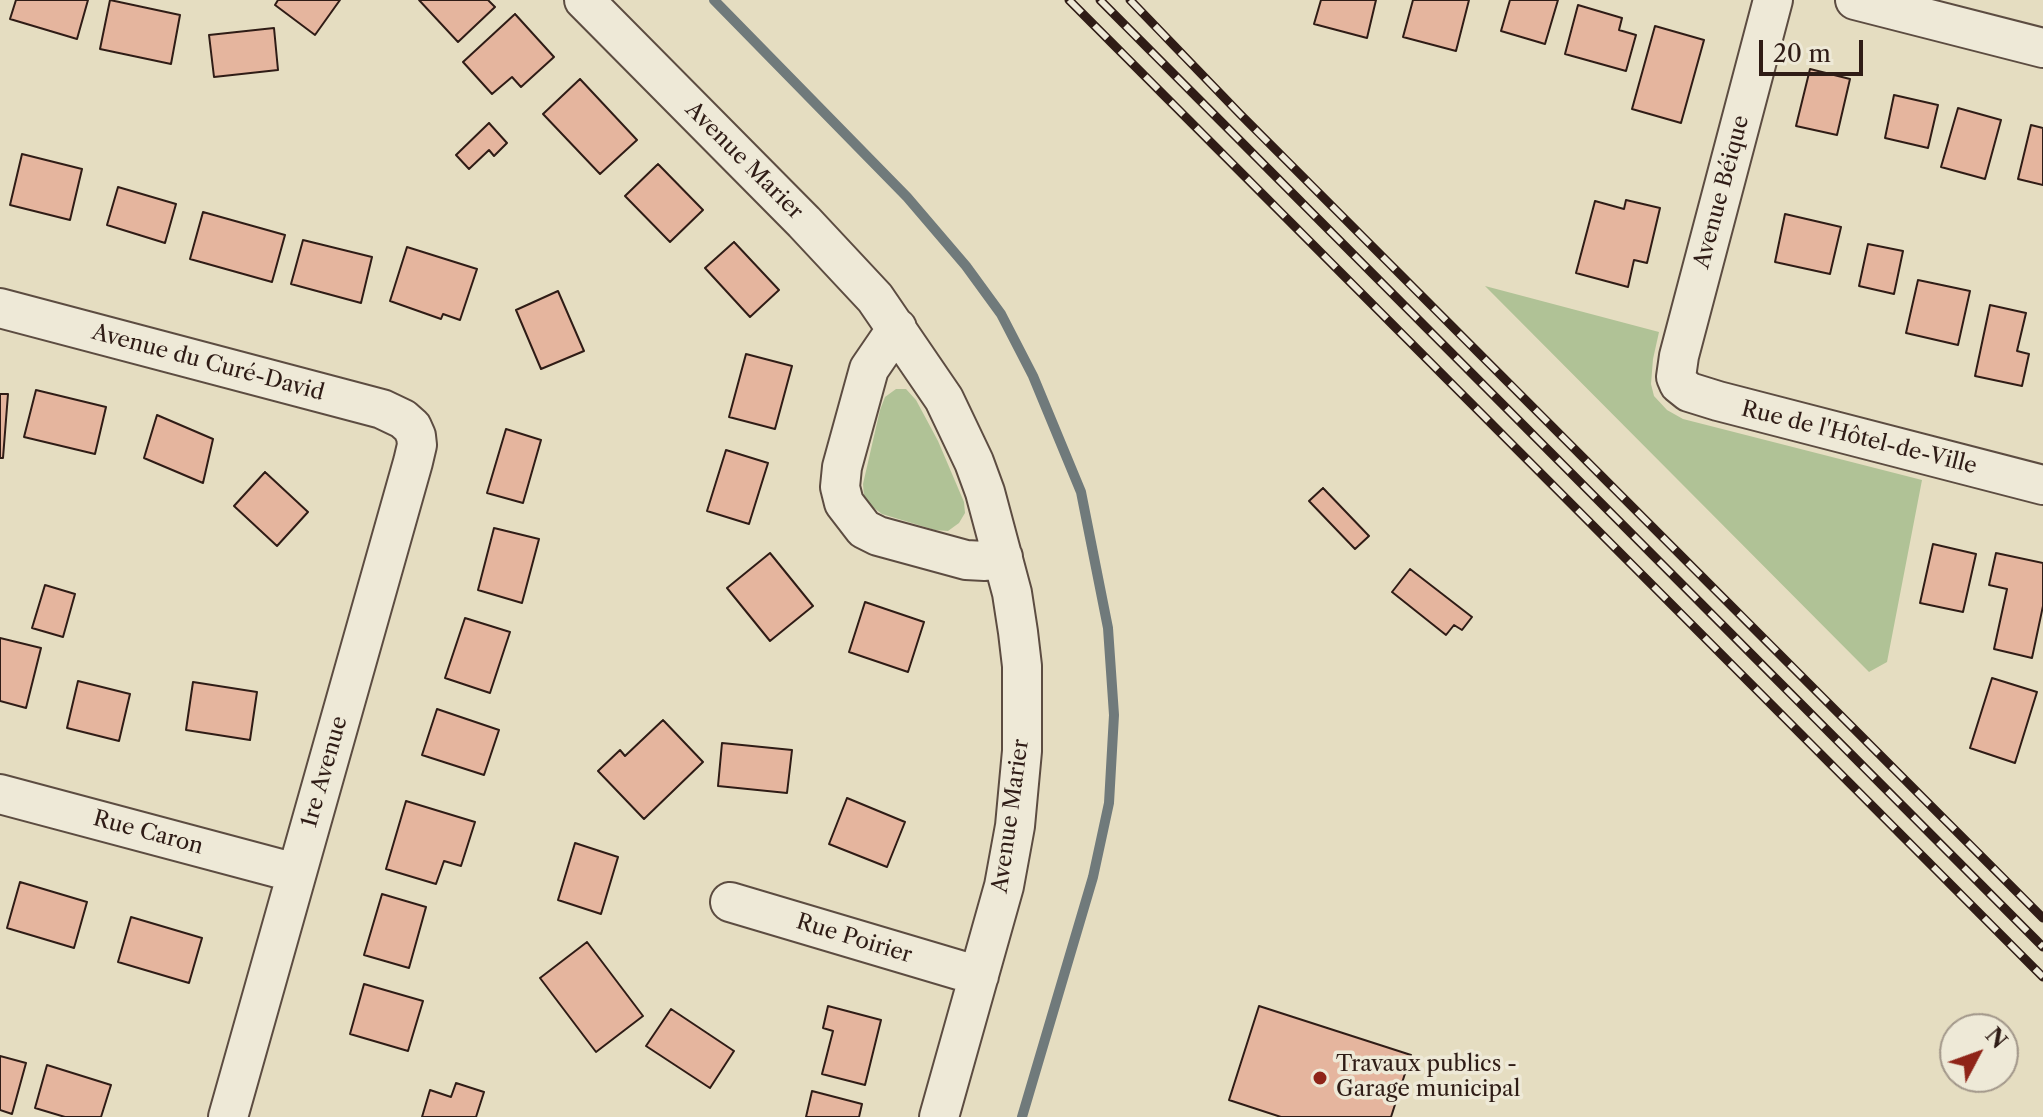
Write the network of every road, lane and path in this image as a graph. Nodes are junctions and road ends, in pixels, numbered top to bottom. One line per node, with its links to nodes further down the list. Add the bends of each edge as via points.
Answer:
1 (584, 0): 6 (street, Avenue Marier, via 848,267)
2 (1773, 0): 7 (street, Avenue Béique, via 1679,356)
3 (1855, 0): 4 (street)
4 (2043, 48)
5 (0, 308): 8 (street, Avenue du Curé-David, via 382,409)
6 (897, 328): 10 (street, Avenue Marier, via 964,440); 10 (street, via 869,369 842,467 844,503 864,529 878,536 966,560)
7 (1679, 384): 9 (street, Rue de l'Hôtel-de-Ville, via 1718,401)
8 (412, 427): 12 (street, 1re Avenue, via 417,445 413,462)
9 (2043, 485)
10 (1003, 557): 14 (street, Avenue Marier, via 1022,666 1022,751 1010,857)
11 (0, 794): 12 (street, Rue Caron)
12 (296, 873): 15 (street, 1re Avenue)
13 (730, 902): 14 (street, Rue Poirier)
14 (979, 976): 16 (street, Avenue Marier)
15 (228, 1117)
16 (939, 1117)

